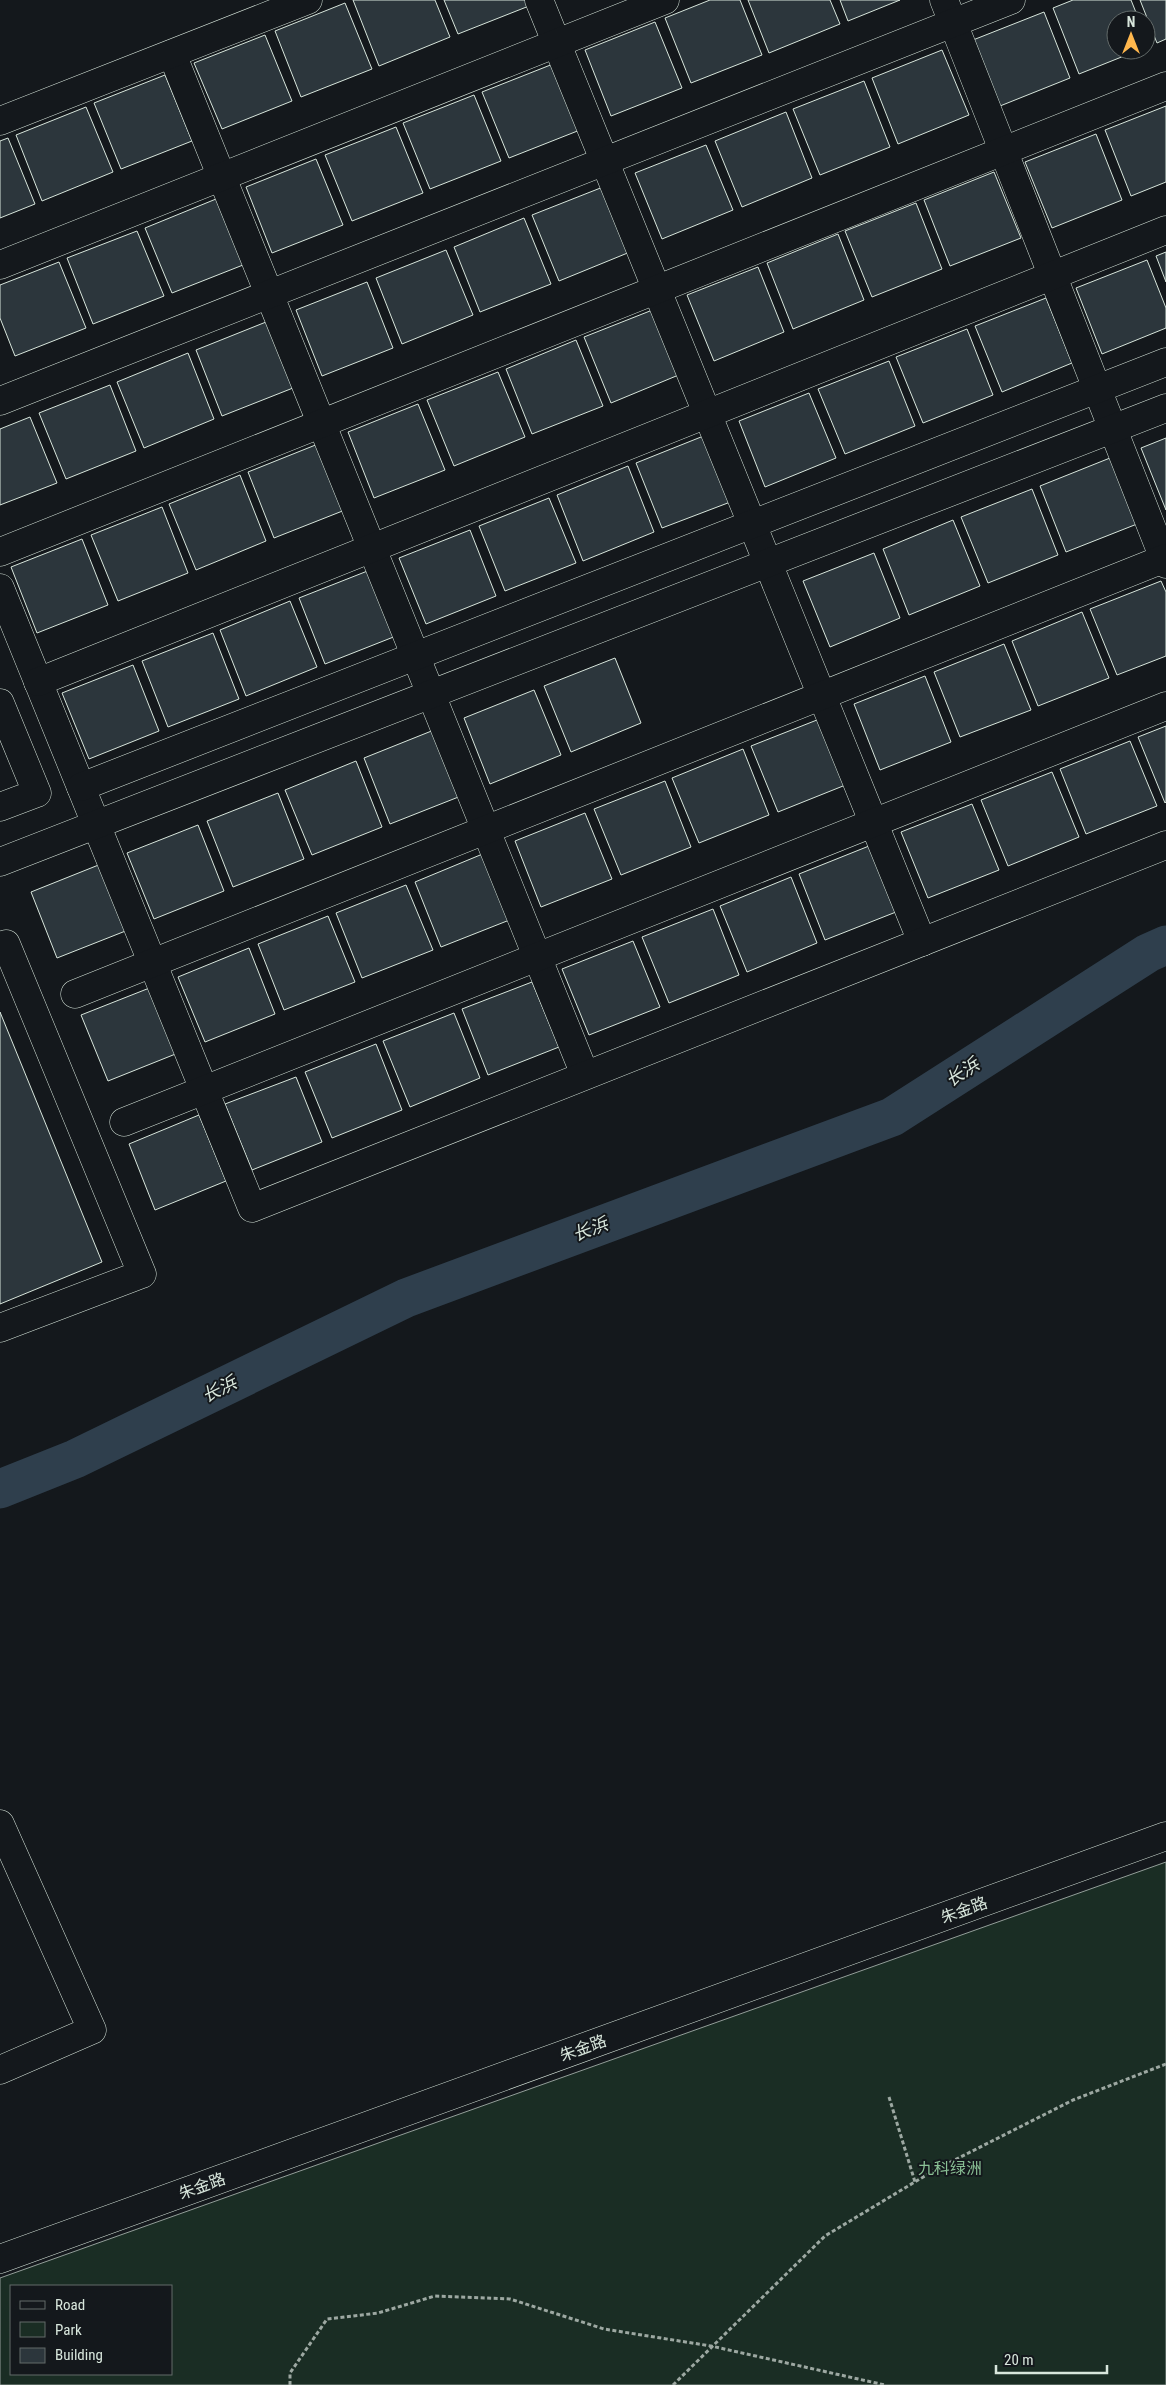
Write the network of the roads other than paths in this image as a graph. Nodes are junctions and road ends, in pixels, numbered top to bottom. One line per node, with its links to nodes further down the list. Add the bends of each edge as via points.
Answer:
1 (308, 0): 7 (street)
2 (539, 0): 6 (street)
3 (665, 0): 6 (street)
4 (1011, 0): 5 (street)
5 (948, 12): 10 (street); 11 (street)
6 (557, 43): 11 (street); 12 (street)
7 (172, 54): 9 (street); 12 (street)
8 (1166, 86): 10 (street)
9 (0, 121)
10 (1004, 151): 15 (street); 16 (street)
11 (604, 161): 16 (street); 17 (street)
12 (222, 177): 14 (street); 17 (street)
13 (1166, 230): 15 (street)
14 (0, 265)
15 (1053, 276): 19 (street); 22 (street)
16 (657, 290): 22 (street); 23 (street)
17 (269, 294): 20 (street); 23 (street)
18 (1166, 362): 19 (street)
19 (1097, 388): 24 (street); 25 (street)
20 (0, 401)
21 (1166, 408): 24 (street)
22 (707, 414): 25 (street); 26 (street)
23 (321, 424): 26 (street); 27 (street)
24 (1113, 429): 28 (street); 29 (street)
25 (752, 524): 29 (street); 31 (street)
26 (372, 548): 31 (street); 32 (street)
27 (0, 552)
28 (1165, 560): 34 (street)
29 (768, 563): 33 (street); 34 (street)
30 (0, 588): 32 (street)
31 (415, 656): 33 (street); 37 (street)
32 (38, 682): 37 (street)
33 (431, 694): 40 (street); 41 (street)
34 (822, 696): 39 (street); 41 (street)
35 (0, 703): 38 (street, via 37,793)
36 (1166, 706): 39 (street)
37 (81, 787): 40 (street)
38 (0, 807)
39 (874, 822): 44 (street); 46 (street)
40 (96, 824): 43 (street); 47 (street)
41 (486, 830): 46 (street); 47 (street)
42 (1166, 845): 44 (street)
43 (0, 862)
44 (922, 942): 49 (street)
45 (0, 946): 52 (street, via 6,944 142,1274)
46 (537, 957): 49 (street); 50 (street)
47 (153, 963): 48 (street); 50 (street)
48 (75, 994)
49 (585, 1075): 50 (street, via 252,1208)
50 (204, 1090): 51 (street)
51 (124, 1122)
52 (0, 1328)
53 (1166, 1836): 56 (street, 朱金路)
54 (3, 1840): 55 (street, via 92,2030)
55 (0, 2070)
56 (0, 2259)

